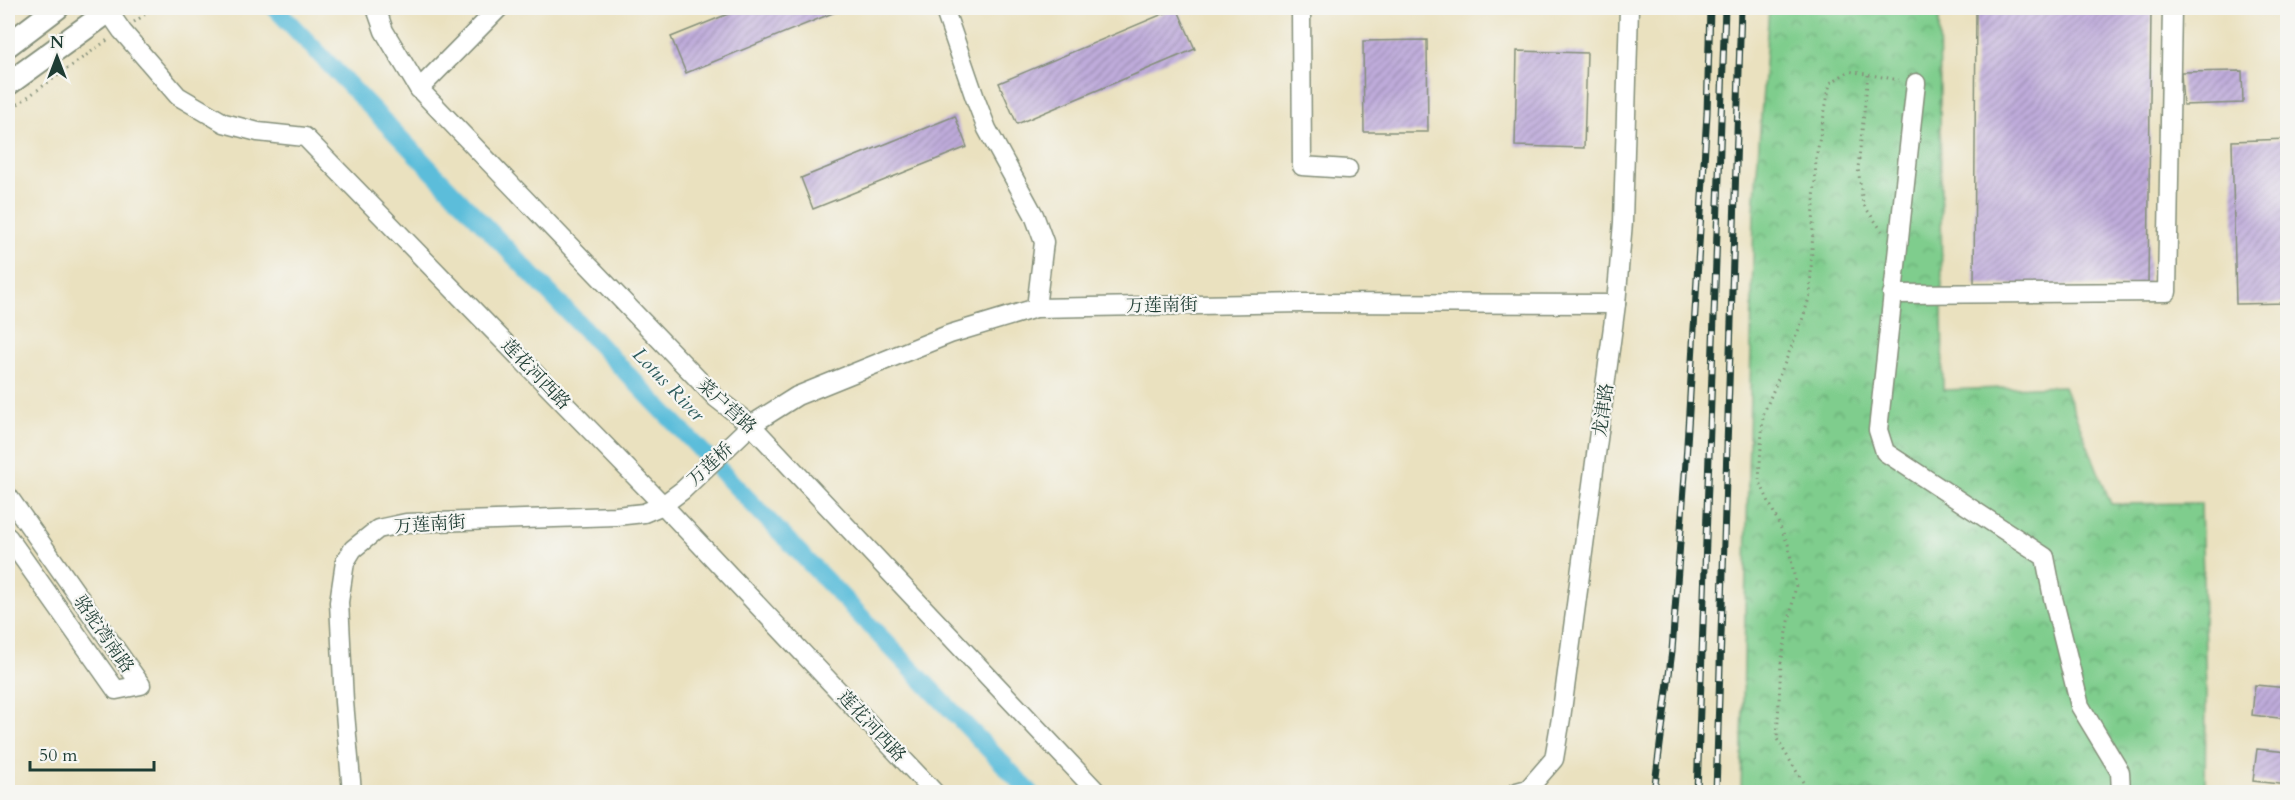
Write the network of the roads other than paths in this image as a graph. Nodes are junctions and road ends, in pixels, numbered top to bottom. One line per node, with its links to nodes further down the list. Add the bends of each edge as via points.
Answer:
1 (57, 8): 9 (main road)
2 (376, 8): 12 (street, 菜户营路, via 384,31)
3 (499, 8): 12 (street)
4 (944, 8): 16 (street, via 987,129 1034,215 1044,242)
5 (1301, 8): 13 (street, via 1302,166)
6 (1629, 8): 15 (street, 龙津路, via 1623,222)
7 (2172, 8): 14 (street, via 2167,292)
8 (110, 9): 11 (main road); 20 (street, 莲花河西路, via 122,31 178,96 193,106 224,123 258,132 305,137)
9 (8, 45)
10 (1916, 83): 14 (street)
11 (8, 84)
12 (419, 90): 17 (street, 菜户营路, via 716,398)
13 (1347, 169)
14 (1892, 294): 26 (street, via 1878,430 1885,452 2045,556 2080,706 2120,772)
15 (1616, 304): 16 (street, 万莲南街, via 1302,303); 25 (street, 龙津路, via 1554,759 1528,789)
16 (1036, 308): 17 (street, 万莲南街, via 950,334 797,396)
17 (744, 432): 18 (street, 万莲桥); 24 (street, 菜户营路)
18 (683, 490): 20 (street, 万莲南街)
19 (8, 496): 21 (street, 骆驼湾南路, via 141,685 116,690)
20 (663, 505): 22 (street, 万莲南街, via 644,513 616,516 406,523 378,529 353,549 345,562 339,602); 23 (street, 莲花河西路)
21 (8, 537)
22 (352, 792)
23 (934, 792)
24 (1097, 792)
25 (1517, 792)
26 (2121, 792)

